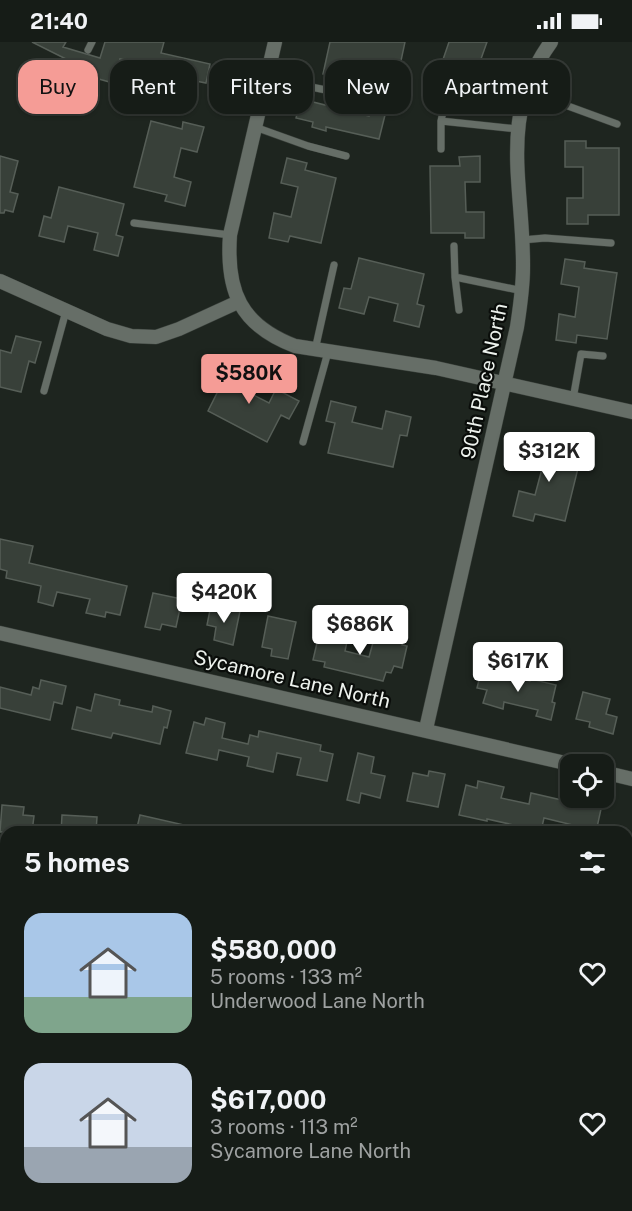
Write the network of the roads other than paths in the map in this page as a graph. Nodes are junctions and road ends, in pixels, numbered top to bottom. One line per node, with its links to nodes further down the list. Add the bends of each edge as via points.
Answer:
1 (92, 42): 4 (lane)
2 (275, 42): 5 (street)
3 (551, 42): 6 (street, 90th Place North)
4 (88, 50)
5 (270, 60)
6 (540, 60)
7 (570, 107): 12 (lane)
8 (258, 114): 13 (street)
9 (442, 114): 11 (lane)
10 (520, 114): 14 (street, 90th Place North)
11 (441, 121): 14 (lane); 15 (lane)
12 (617, 124)
13 (255, 127): 16 (lane); 18 (street)
14 (518, 129): 19 (street, 90th Place North, via 516,173)
15 (441, 149)
16 (346, 156)
17 (134, 223): 18 (lane)
18 (230, 235): 26 (street, via 230,280)
19 (522, 240): 20 (lane); 25 (street, 90th Place North)
20 (611, 243)
21 (454, 246): 23 (lane)
22 (334, 265): 29 (lane)
23 (455, 278): 25 (lane); 27 (lane)
24 (0, 281): 28 (street)
25 (523, 291): 31 (street, 90th Place North)
26 (238, 302): 28 (street, via 156,337 131,336); 29 (street, via 279,340)
27 (459, 310)
28 (66, 311): 32 (lane)
29 (321, 351): 31 (street, via 436,368); 35 (lane)
30 (603, 356): 33 (lane, via 581,354)
31 (504, 383): 33 (street); 37 (street, 90th Place North)
32 (44, 391)
33 (573, 399): 34 (street)
34 (632, 412)
35 (303, 442)
36 (0, 633): 37 (street, Sycamore Lane North)
37 (426, 729): 38 (street, Sycamore Lane North)
38 (560, 762)
39 (614, 775): 40 (street)
40 (632, 779)

